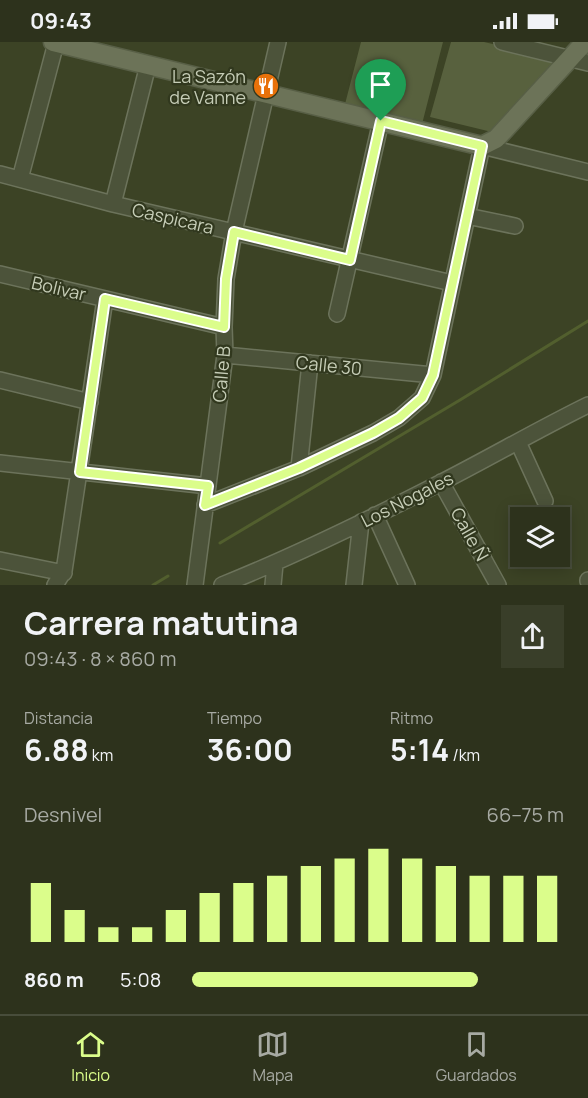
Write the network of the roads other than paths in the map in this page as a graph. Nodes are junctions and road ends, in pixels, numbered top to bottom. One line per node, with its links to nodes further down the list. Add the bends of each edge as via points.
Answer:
1 (55, 42): 5 (main road); 14 (street)
2 (278, 42): 9 (street, Calle B)
3 (502, 42): 6 (street)
4 (585, 42): 6 (main road)
5 (114, 49): 8 (main road)
6 (569, 58): 7 (street); 11 (main road, via 496,139)
7 (588, 63)
8 (148, 65): 9 (main road); 15 (street)
9 (266, 93): 10 (main road); 18 (street, Calle B)
10 (381, 121): 11 (main road); 19 (street)
11 (482, 146): 12 (street); 16 (street)
12 (588, 172)
13 (0, 174): 14 (street, Caspicara)
14 (20, 179): 15 (street, Caspicara)
15 (113, 204): 18 (street, Caspicara)
16 (467, 216): 17 (street); 21 (street)
17 (515, 226)
18 (234, 232): 19 (street, Caspicara); 24 (street, Calle B, via 226,279)
19 (350, 260): 21 (street, Caspicara); 23 (street)
20 (0, 274): 22 (street, Bolivar)
21 (452, 283): 27 (street)
22 (105, 299): 24 (street, Bolivar); 29 (street)
23 (337, 315)
24 (224, 327): 25 (street, Calle B)
25 (225, 355): 26 (street, Calle 30); 36 (street, Calle B)
26 (310, 363): 27 (street, Calle 30); 33 (street)
27 (433, 375): 33 (street, via 422,398 399,418)
28 (0, 380): 29 (street)
29 (90, 402): 34 (street)
30 (587, 409): 31 (street, Los Nogales)
31 (518, 442): 35 (street, Los Nogales); 37 (street)
32 (0, 463): 34 (street)
33 (299, 468): 38 (street)
34 (80, 472): 36 (street); 43 (street)
35 (441, 482): 39 (street, Los Nogales); 49 (street, Calle Ñ)
36 (208, 486): 38 (street, Calle B)
37 (545, 501)
38 (205, 505): 44 (street, Calle B)
39 (375, 515): 40 (street, Los Nogales); 48 (street)
40 (361, 522): 42 (street, Los Nogales); 47 (street)
41 (0, 560): 43 (street)
42 (275, 564): 45 (street, Los Nogales); 46 (street)
43 (59, 579)
44 (195, 585)
45 (222, 585)
46 (273, 585)
47 (354, 585)
48 (407, 585)
49 (498, 585)

